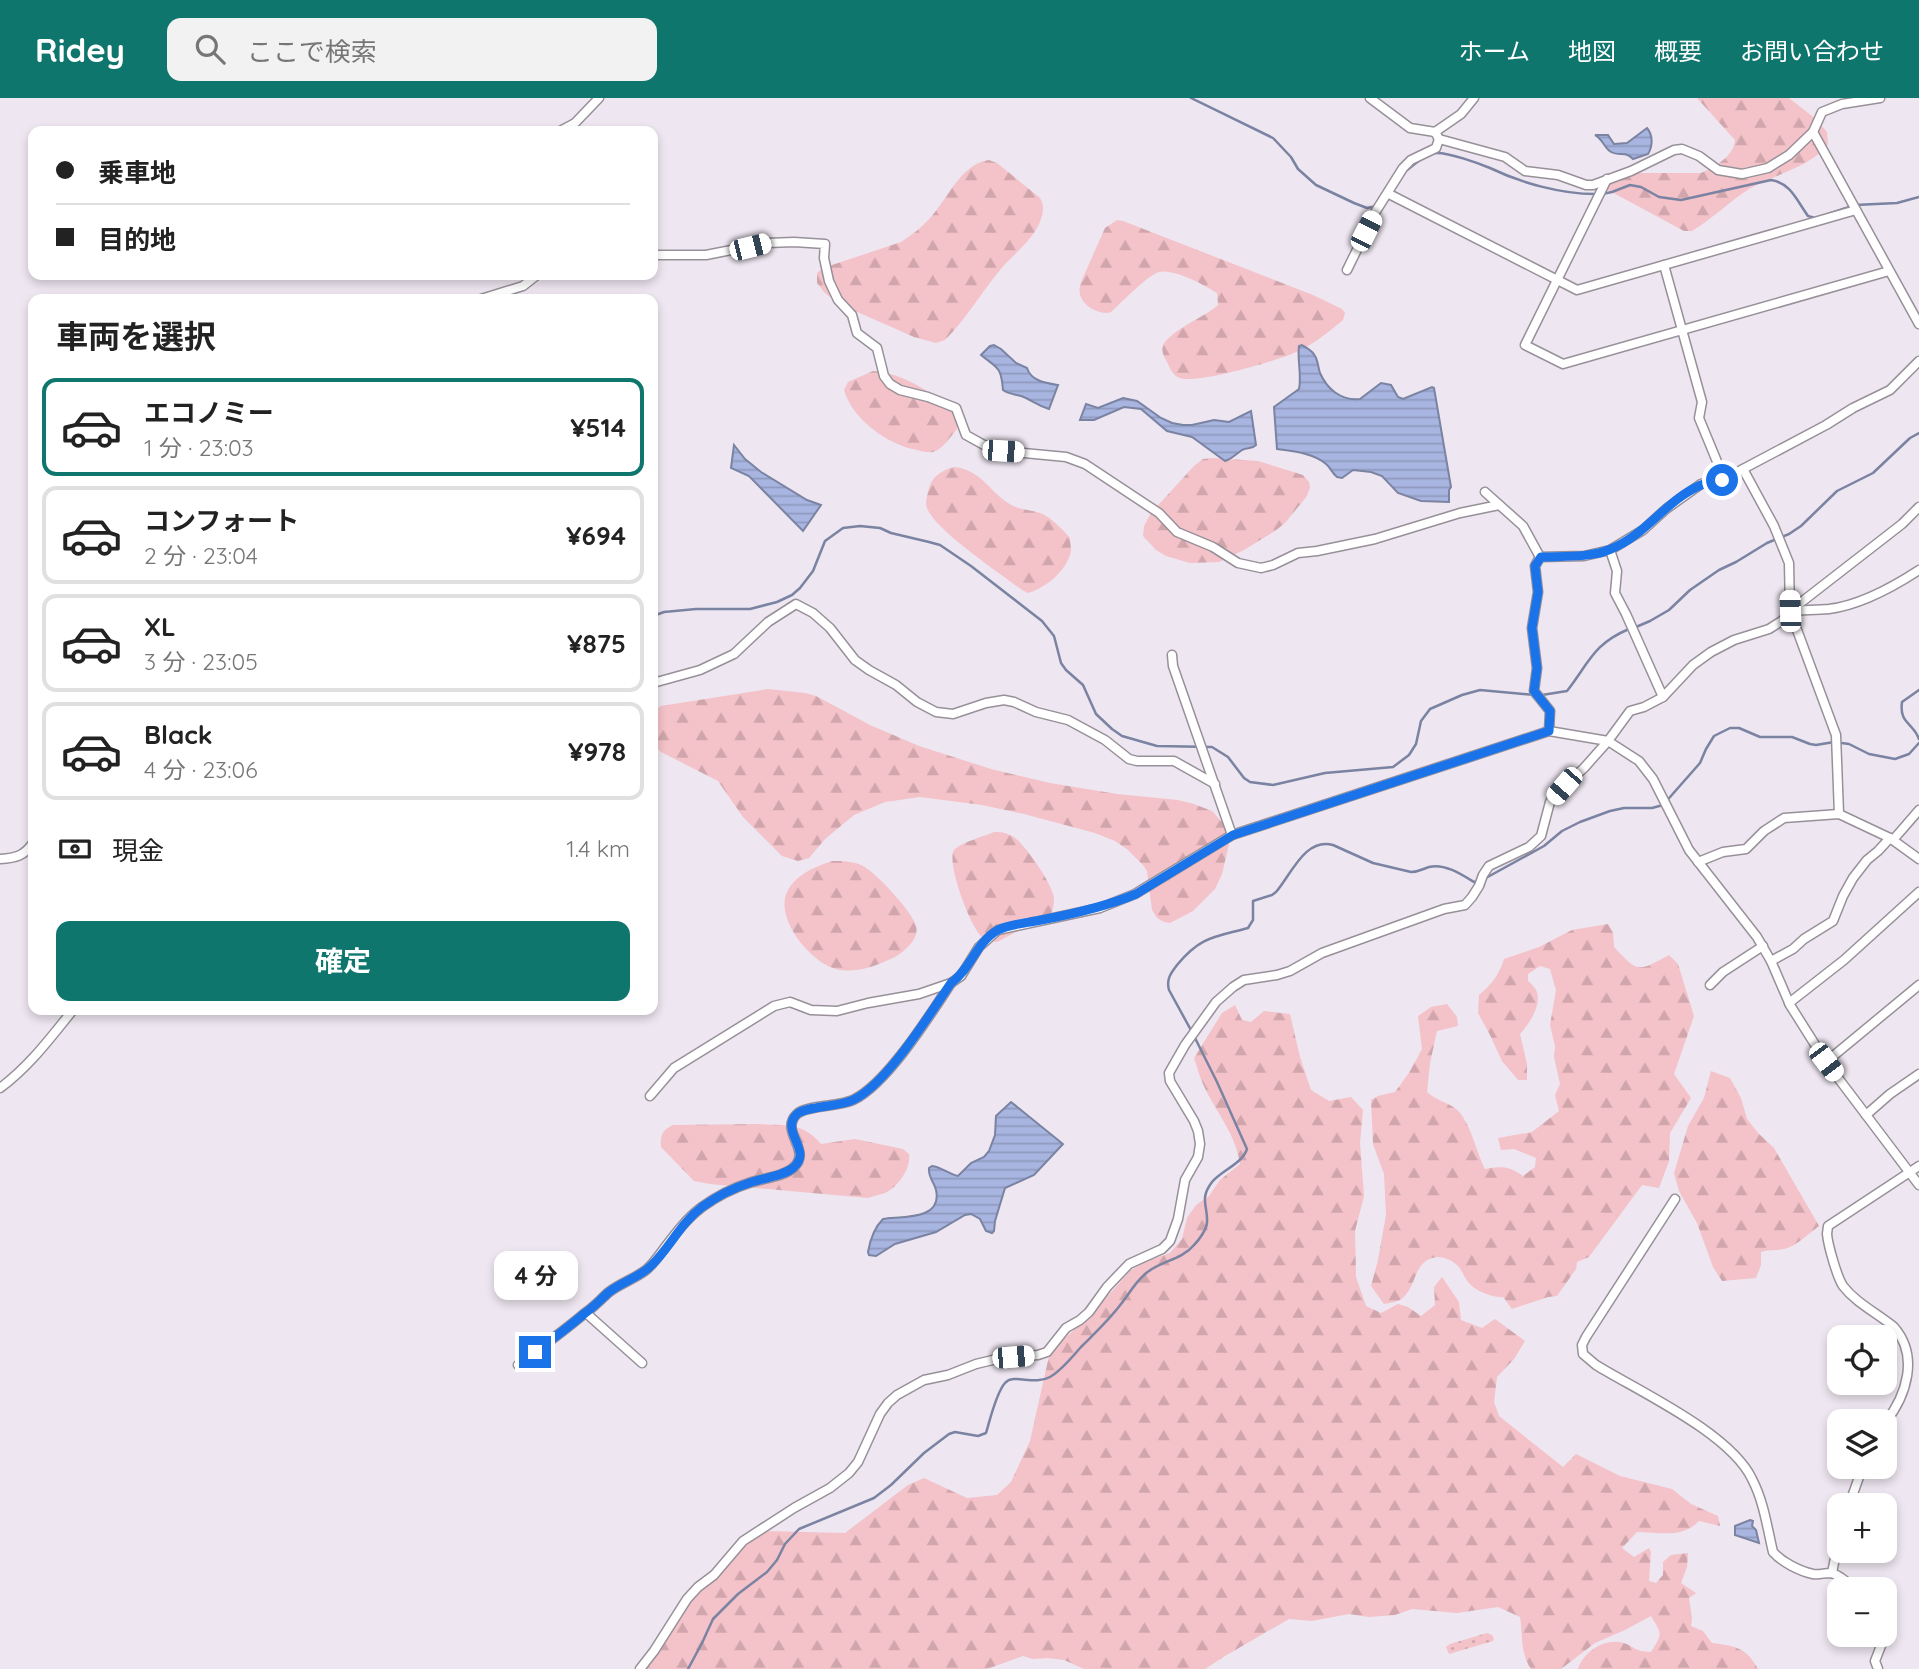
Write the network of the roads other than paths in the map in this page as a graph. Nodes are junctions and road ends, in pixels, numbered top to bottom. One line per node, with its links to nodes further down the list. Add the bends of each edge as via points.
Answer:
1 (599, 98): 5 (street)
2 (1370, 98): 7 (street, via 1410,128)
3 (1474, 98): 7 (street)
4 (1880, 98): 6 (street, via 1822,112)
5 (569, 126)
6 (1813, 132): 8 (street, via 1768,168 1742,174 1718,170 1682,149); 10 (street)
7 (1437, 136): 8 (street, via 1505,158 1525,171 1586,185); 9 (street, via 1436,148 1411,160)
8 (1606, 179): 16 (street)
9 (1388, 194): 13 (street); 16 (street)
10 (1856, 210): 12 (street); 14 (street)
11 (658, 255): 24 (street, via 706,256 767,243 825,244 829,281 852,315 857,333 877,348 890,384 956,408 966,435 984,445 1085,464 1159,513 1177,532 1238,563 1261,568 1298,553 1376,539)
12 (1664, 265): 16 (street, via 1577,289); 19 (street)
13 (1347, 270)
14 (1889, 271): 18 (street); 19 (street)
15 (531, 280): 17 (street)
16 (1557, 280): 19 (street, via 1525,345 1563,364)
17 (497, 294)
18 (1919, 324)
19 (1683, 330): 22 (street, via 1702,402 1699,418)
20 (1919, 361): 21 (street, via 1890,390)
21 (1743, 469): 22 (street); 29 (street, via 1789,563)
22 (1726, 478): 26 (street, via 1702,484)
23 (1485, 492): 24 (street)
24 (1499, 505): 27 (street, via 1523,526)
25 (1919, 507): 29 (street)
26 (1610, 550): 27 (street); 32 (street, via 1617,571 1615,593)
27 (1541, 557): 33 (street, via 1535,566 1534,691 1550,711)
28 (1919, 570): 29 (street, via 1854,603)
29 (1790, 611): 32 (street, via 1769,629 1711,652); 37 (street, via 1836,735)
30 (1172, 655): 35 (street)
31 (658, 682): 35 (street, via 734,654 768,622 796,604 830,628 855,660 936,712 953,714 986,703 1014,702 1068,720 1129,758 1174,761)
32 (1662, 697): 34 (street, via 1630,711)
33 (1549, 731): 34 (street); 38 (street)
34 (1608, 741): 43 (street, via 1639,761 1653,779); 69 (street, via 1550,802 1541,836 1529,847 1489,866 1465,905 1322,953 1290,971 1244,980 1216,1002 1170,1073 1200,1144 1185,1180 1170,1241 1129,1264 1047,1352 976,1364 924,1380 897,1395 880,1414 849,1473 743,1541 687,1599)
35 (1215, 784): 38 (street)
36 (1919, 810): 39 (street)
37 (1839, 814): 39 (street); 43 (street, via 1784,818 1746,849)
38 (1233, 835): 47 (street, via 1123,900 999,930)
39 (1892, 839): 42 (street); 46 (street, via 1853,878 1833,920)
40 (28, 849): 41 (street, via 15,858)
41 (0, 859)
42 (1919, 859)
43 (1698, 862): 45 (street)
44 (1919, 892): 50 (street)
45 (1763, 946): 46 (street); 48 (street)
46 (1772, 961): 50 (street)
47 (951, 983): 55 (street, via 837,1011 811,1010 790,1002 774,1006 674,1068); 61 (street, via 876,1084 852,1100 797,1114 791,1128 800,1151 797,1165 745,1184 701,1208 646,1270)
48 (1710, 985)
49 (1919, 985): 52 (street)
50 (1789, 1003): 52 (street)
51 (69, 1015): 54 (street, via 29,1063)
52 (1826, 1062): 56 (street)
53 (1919, 1074): 56 (street)
54 (0, 1088)
55 (650, 1096)
56 (1866, 1115): 58 (street)
57 (1919, 1166): 58 (street)
58 (1909, 1172): 59 (street); 64 (street, via 1828,1226 1827,1234 1842,1284 1903,1337 1911,1354 1913,1368)
59 (1919, 1185)
60 (1675, 1199): 66 (street, via 1586,1338 1584,1354 1716,1437 1751,1476 1778,1558 1816,1575)
61 (586, 1313): 62 (street); 63 (street)
62 (642, 1363)
63 (518, 1365)
64 (1895, 1409)
65 (1834, 1563): 66 (street)
66 (1832, 1573): 67 (street)
67 (1839, 1577)
68 (1879, 1647): 70 (street)
69 (640, 1669)
70 (1878, 1669)

